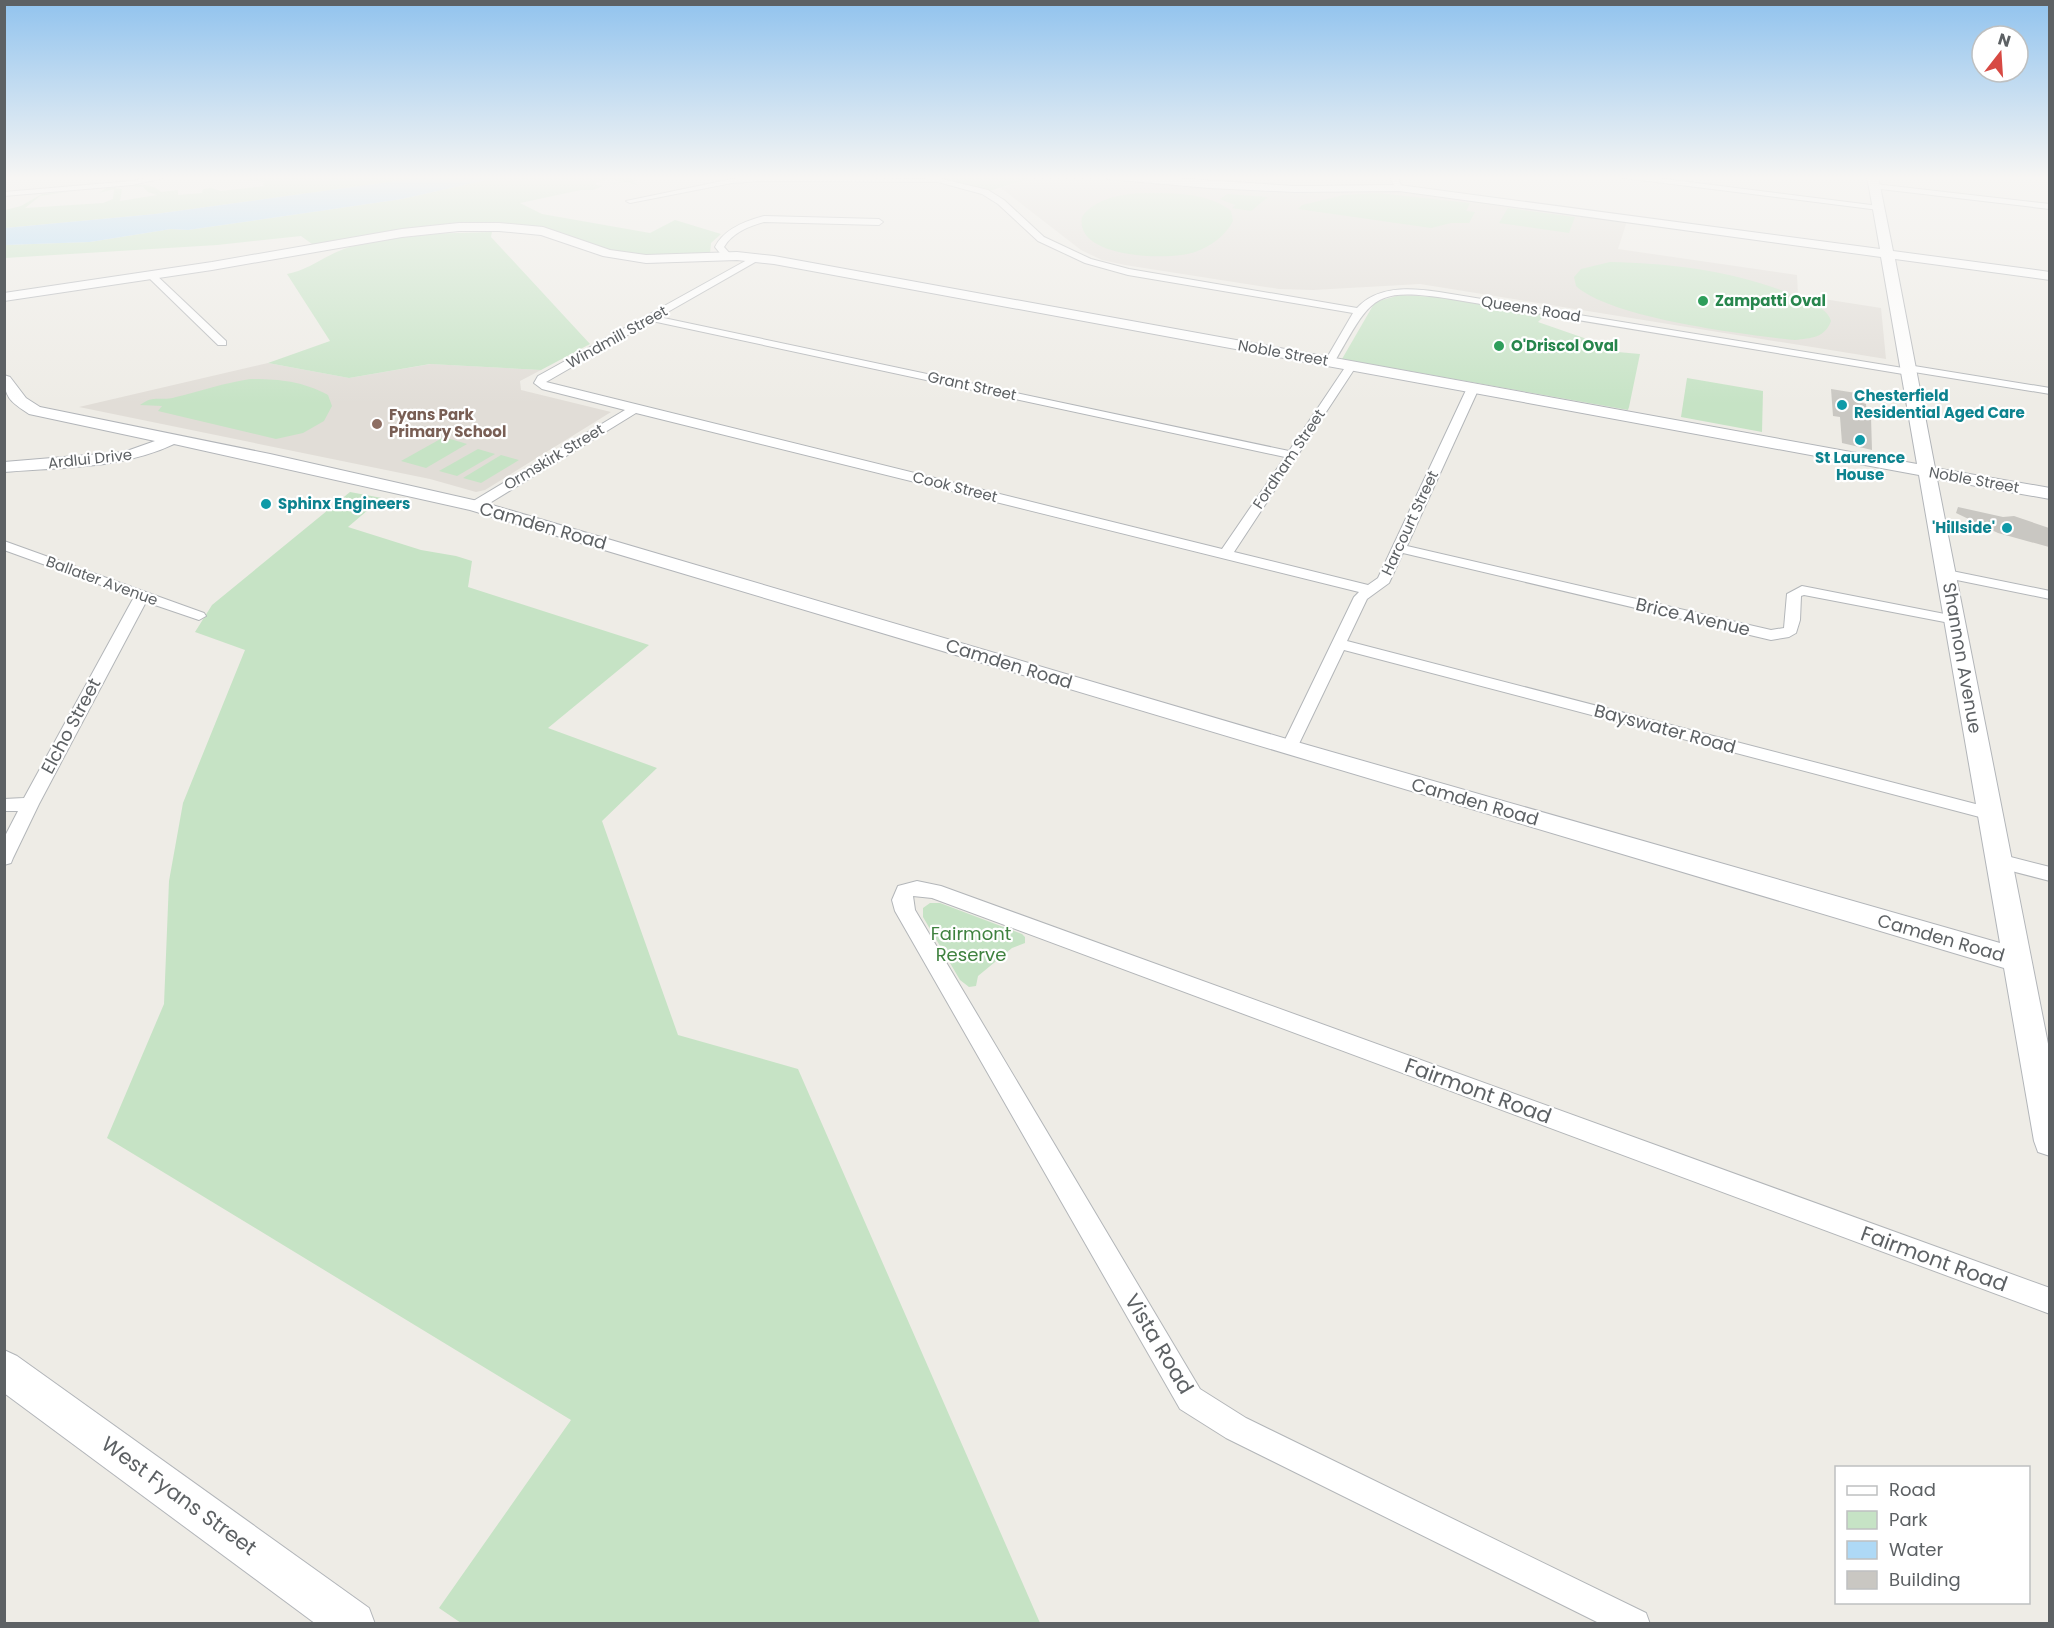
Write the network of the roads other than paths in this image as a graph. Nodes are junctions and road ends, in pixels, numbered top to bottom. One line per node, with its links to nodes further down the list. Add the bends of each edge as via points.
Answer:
1 (289, 252): 9 (street, Noble Street)
2 (605, 252): 7 (street, Noble Street, via 657,259)
3 (722, 252): 7 (street)
4 (1069, 252): 12 (street, via 1128,272)
5 (1874, 252): 6 (street)
6 (1888, 254): 10 (street); 17 (street, Shannon Avenue)
7 (727, 256): 8 (street, Noble Street)
8 (759, 257): 13 (street, Windmill Street); 15 (street, Noble Street)
9 (151, 275): 11 (street, Noble Street); 14 (street)
10 (2049, 276)
11 (4, 297)
12 (1360, 311): 15 (street); 17 (street, Queens Road, via 1380,296 1409,292 1443,295)
13 (652, 318): 19 (street, Windmill Street, via 542,378); 24 (street, Grant Street)
14 (222, 343)
15 (1330, 361): 16 (street, Noble Street)
16 (1352, 365): 20 (street, Noble Street); 24 (street, Fordham Street)
17 (1909, 370): 21 (street, Queens Road); 26 (street, Shannon Avenue)
18 (4, 380): 23 (street, Camden Road, via 20,401 35,411)
19 (540, 384): 22 (street, Cook Street)
20 (1473, 388): 26 (street, Noble Street); 30 (street, Harcourt Street)
21 (2049, 391)
22 (634, 409): 28 (street, Ormskirk Street); 31 (street, Cook Street)
23 (172, 440): 25 (street, Ardlui Drive, via 124,458); 28 (street, Camden Road)
24 (1292, 455): 31 (street, Fordham Street)
25 (4, 467)
26 (1928, 471): 27 (street, Noble Street); 32 (street, Shannon Avenue)
27 (2049, 494)
28 (475, 506): 39 (street, Camden Road)
29 (4, 544): 34 (street, Ballater Avenue)
30 (1398, 548): 33 (street, Harcourt Street, via 1383,580); 37 (street, Brice Avenue, via 1771,635 1791,630 1794,594 1802,590)
31 (1227, 553): 33 (street, Cook Street)
32 (1947, 574): 35 (street); 37 (street, Shannon Avenue)
33 (1370, 590): 38 (street, Harcourt Street, via 1361,597)
34 (142, 595): 36 (street, Ballater Avenue); 40 (street, Elcho Street)
35 (2049, 596)
36 (199, 616)
37 (1955, 620): 42 (street, Shannon Avenue)
38 (1340, 644): 39 (street, Harcourt Street); 42 (street, Bayswater Road)
39 (1289, 748): 47 (street, Camden Road)
40 (30, 804): 41 (street); 43 (street, Elcho Street)
41 (4, 805)
42 (1991, 814): 44 (street, Shannon Avenue)
43 (4, 858)
44 (2000, 861): 45 (street); 47 (street, Shannon Avenue)
45 (2049, 874)
46 (906, 890): 49 (street, Fairmont Road, via 934,891); 52 (street, Vista Road, via 902,900 905,911 1190,1399 1236,1428)
47 (2018, 960): 48 (street, Shannon Avenue)
48 (2049, 1141)
49 (2049, 1301)
50 (4, 1369): 51 (street, West Fyans Street)
51 (353, 1623)
52 (1635, 1623)

